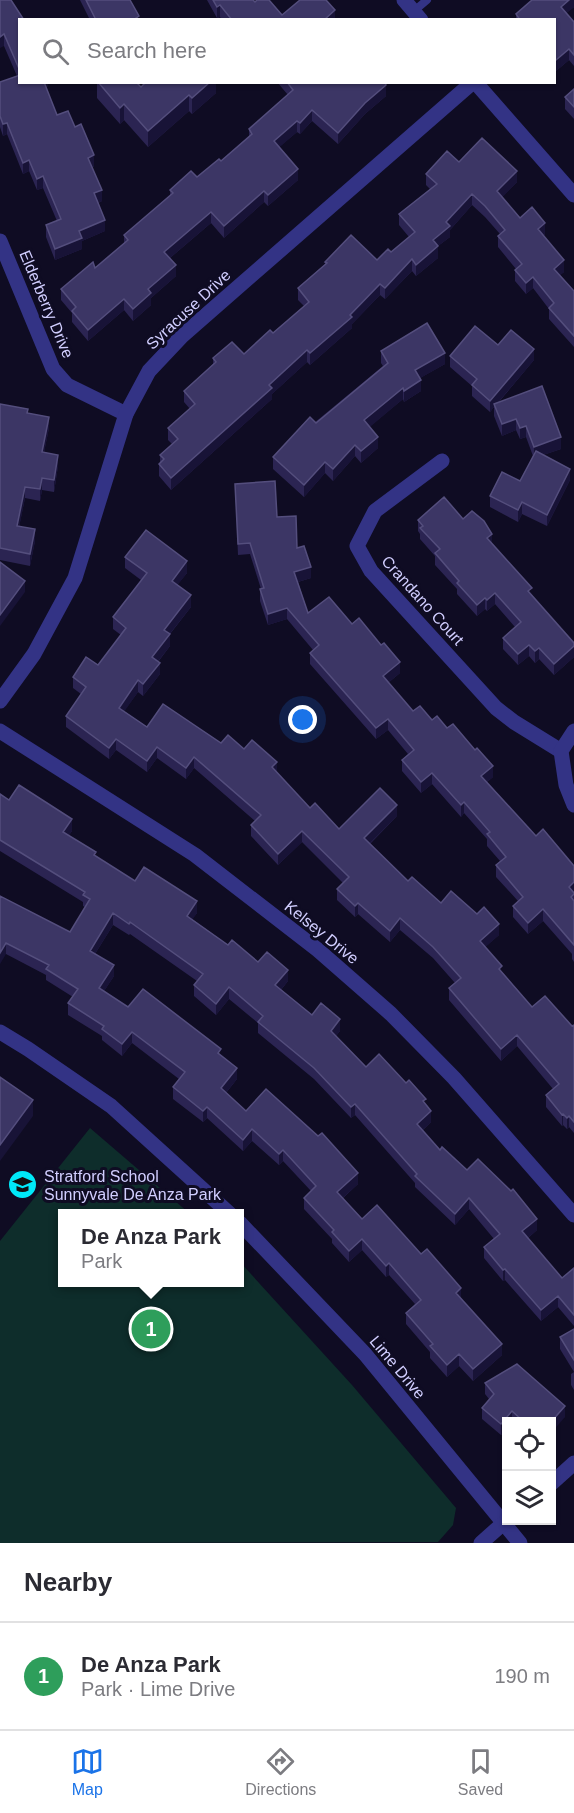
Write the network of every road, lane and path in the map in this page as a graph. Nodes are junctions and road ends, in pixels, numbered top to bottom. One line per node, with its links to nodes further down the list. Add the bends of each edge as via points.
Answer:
1 (427, 0): 2 (lane)
2 (413, 10)
3 (472, 84): 7 (street, Syracuse Drive, via 182,336 149,371)
4 (476, 84): 5 (street)
5 (574, 195)
6 (0, 241): 7 (street, Elderberry Drive, via 53,369 67,385)
7 (126, 414): 9 (street, Syracuse Drive, via 75,578 34,654)
8 (442, 461): 12 (street, Crandano Court, via 375,511 357,546 371,572 496,708)
9 (0, 701)
10 (0, 731): 16 (street, Kelsey Drive, via 195,855 318,950 391,1014 454,1078)
11 (574, 731): 12 (street)
12 (561, 751): 13 (street)
13 (574, 805)
14 (0, 1032): 15 (street, via 111,1106)
15 (224, 1209)
16 (574, 1215)
17 (244, 1227): 20 (street, Lime Drive, via 364,1354)
18 (574, 1463): 19 (street)
19 (556, 1479)
20 (502, 1518)
21 (502, 1525): 23 (street)
22 (507, 1525): 24 (street, Lime Drive)
23 (481, 1543)
24 (520, 1543)

